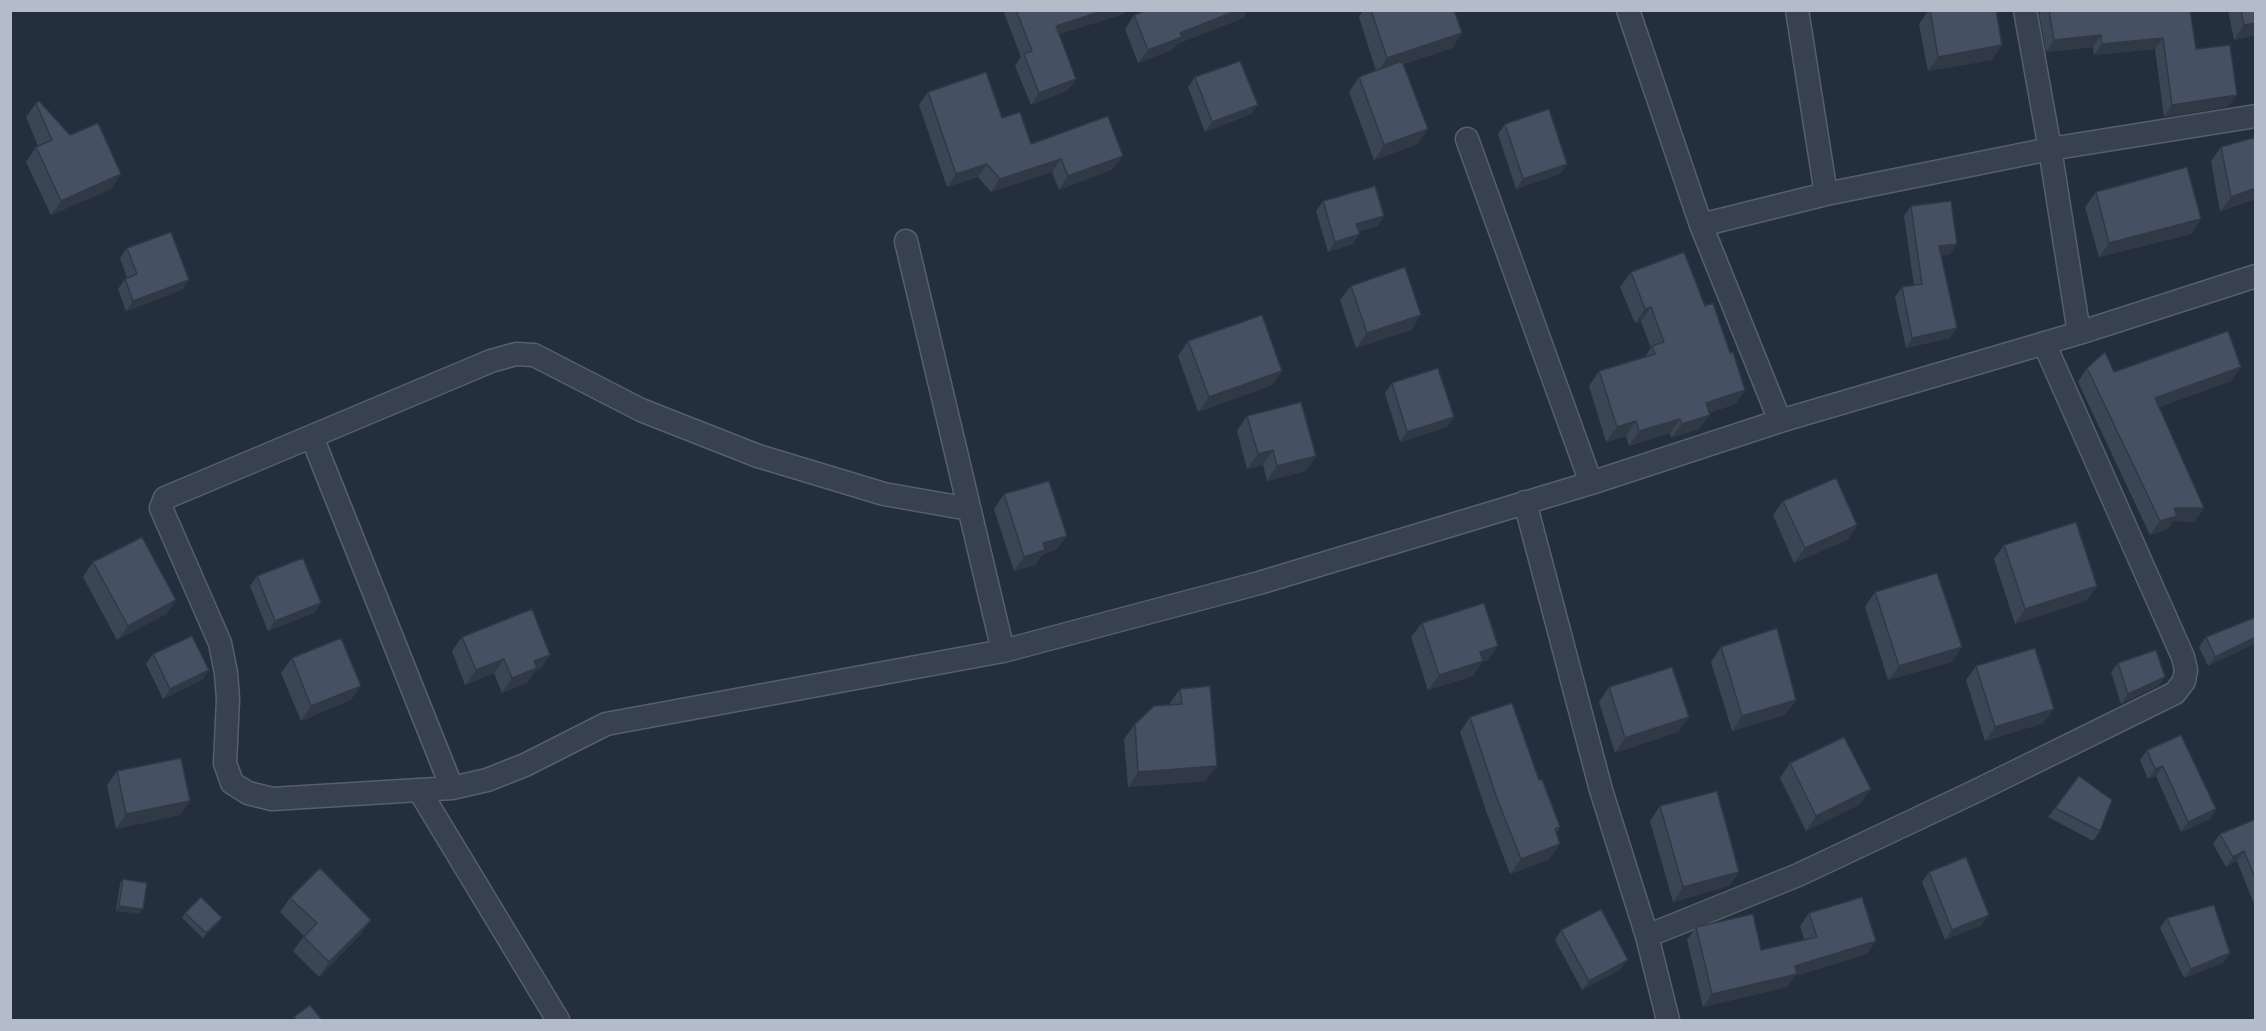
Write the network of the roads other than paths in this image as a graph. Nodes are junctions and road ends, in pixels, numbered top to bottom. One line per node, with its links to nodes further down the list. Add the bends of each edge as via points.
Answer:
1 (1628, 10): 8 (street)
2 (1797, 10): 7 (street)
3 (2025, 10): 6 (street)
4 (2256, 116): 6 (street)
5 (1467, 139): 15 (street)
6 (2050, 149): 7 (street); 11 (street)
7 (1826, 194): 8 (street)
8 (1701, 225): 13 (street)
9 (906, 241): 17 (street)
10 (2256, 276): 11 (street)
11 (2079, 333): 12 (street)
12 (2044, 343): 13 (street); 21 (street, via 2183,657 2184,681 2175,693 1964,797 1798,875)
13 (1780, 422): 15 (street)
14 (312, 437): 17 (street, via 491,361 516,354 534,355 641,410 758,456 884,494); 19 (street); 20 (street, via 162,502 161,508 220,643 228,699 225,763 232,783 248,793 272,799)
15 (1591, 483): 16 (street)
16 (1524, 502): 18 (street, via 1259,583); 21 (street, via 1601,790)
17 (969, 509): 18 (street)
18 (1003, 651): 19 (street, via 606,724 525,765)
19 (452, 788): 20 (street)
20 (419, 790): 22 (street)
21 (1647, 936): 23 (street)
22 (558, 1020)
23 (1668, 1020)

